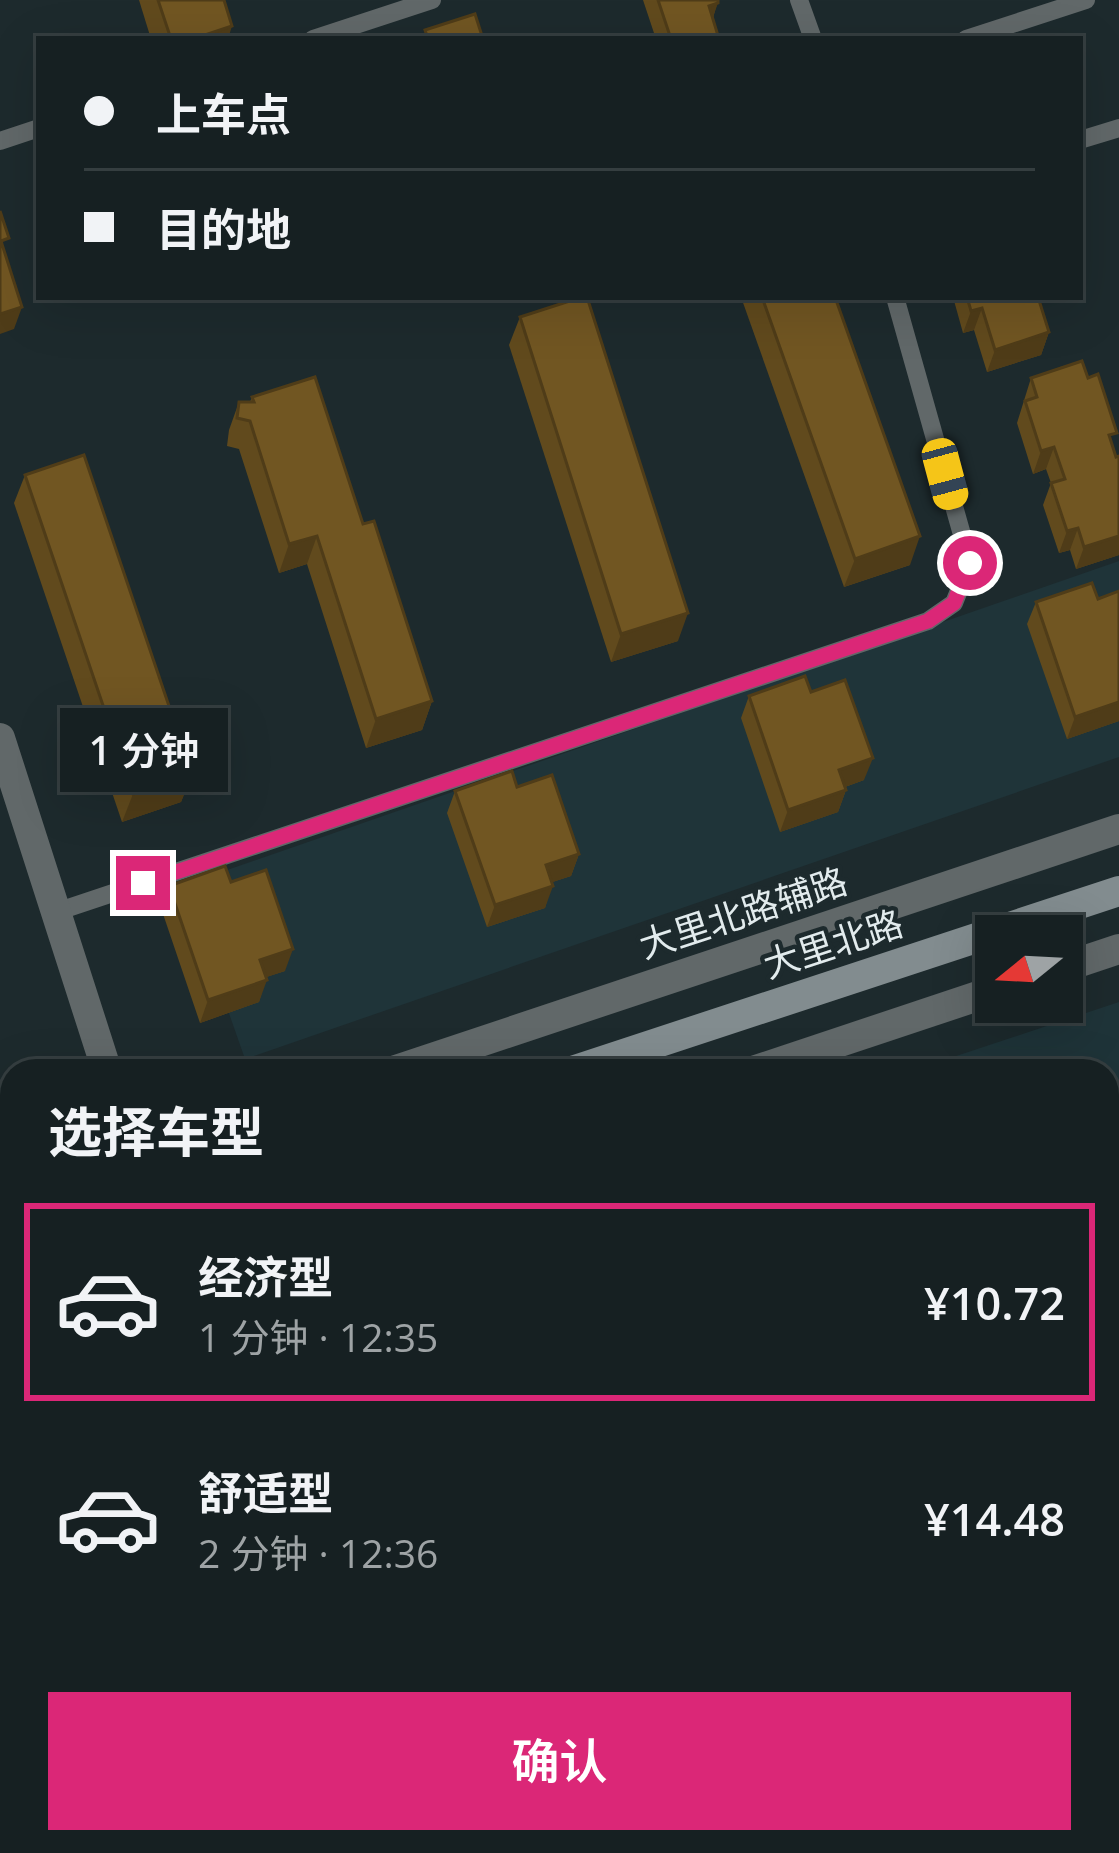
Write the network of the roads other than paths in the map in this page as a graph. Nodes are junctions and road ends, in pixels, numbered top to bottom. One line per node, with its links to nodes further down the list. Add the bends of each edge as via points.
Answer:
1 (432, 0): 4 (lane)
2 (799, 0): 5 (lane)
3 (1086, 0): 6 (lane)
4 (322, 36)
5 (812, 36)
6 (975, 36)
7 (1119, 128): 9 (lane)
8 (36, 129): 10 (lane)
9 (1083, 139)
10 (0, 141)
11 (897, 300): 15 (lane, via 970,563 954,603 928,621)
12 (0, 738): 15 (street)
13 (1119, 829): 20 (street, 大里北路辅路)
14 (1119, 890): 21 (main road, 大里北路)
15 (56, 912): 19 (street)
16 (1119, 949): 17 (street)
17 (1083, 961)
18 (975, 997): 22 (street)
19 (103, 1059)
20 (429, 1059)
21 (608, 1059)
22 (789, 1059)

